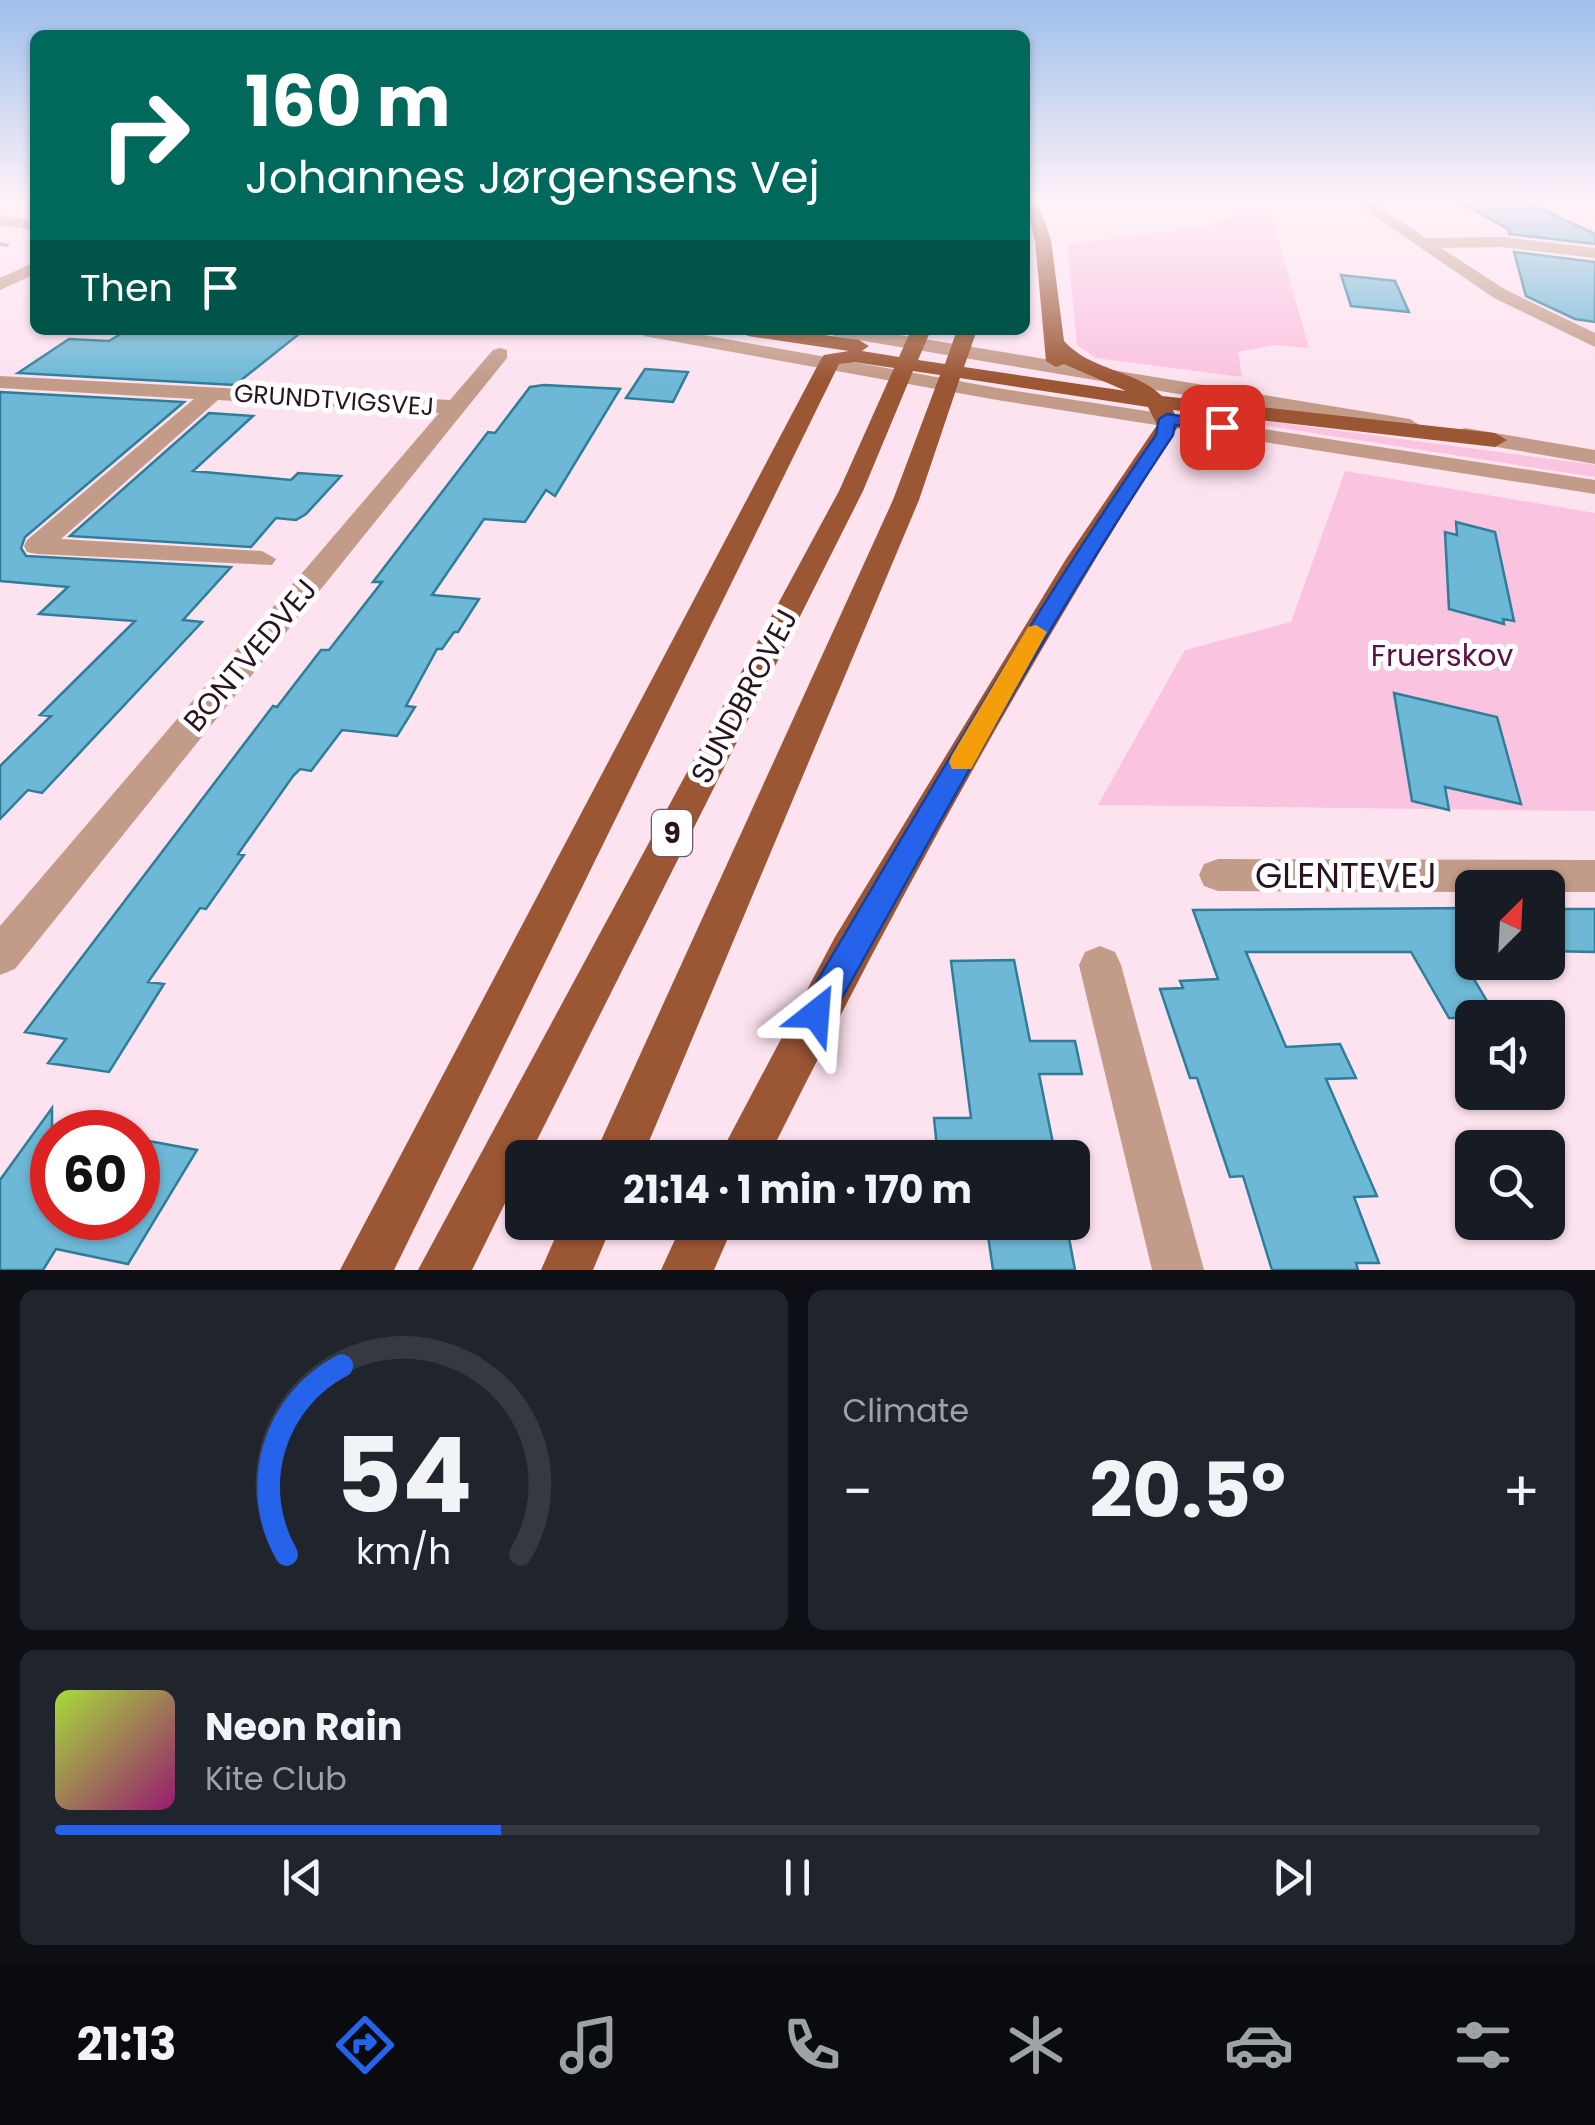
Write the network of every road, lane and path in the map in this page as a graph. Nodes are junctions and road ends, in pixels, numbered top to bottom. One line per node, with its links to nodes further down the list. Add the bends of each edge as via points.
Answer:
1 (1045, 261): 14 (main road)
2 (1453, 261): 10 (street, via 1500,294)
3 (30, 270): 4 (street)
4 (0, 285)
5 (671, 335): 12 (street)
6 (737, 335): 12 (main road)
7 (781, 335): 14 (main road, via 1016,371 1049,372)
8 (919, 335): 33 (main road, SUNDBROVEJ / 9, via 851,490)
9 (965, 335): 28 (main road, SUNDBROVEJ, via 898,518)
10 (1595, 341)
11 (830, 347): 12 (street); 14 (street); 19 (street); 32 (main road)
12 (761, 352)
13 (500, 354): 18 (street, BONTVEDVEJ)
14 (1056, 354): 15 (street)
15 (1100, 373): 19 (main road, via 1135,388); 20 (street)
16 (0, 382): 17 (street, GRUNDTVIGSVEJ)
17 (214, 392): 18 (street, GRUNDTVIGSVEJ); 23 (street, GRUNDTVIGSVEJ, via 37,546)
18 (455, 408): 26 (street, BONTVEDVEJ)
19 (1162, 411): 20 (main road); 22 (street); 29 (main road, via 1164,435 1060,592 850,950)
20 (1495, 440): 21 (street)
21 (1595, 456)
22 (1595, 487)
23 (262, 560)
24 (1218, 874): 25 (street, GLENTEVEJ)
25 (1595, 876)
26 (0, 956)
27 (1100, 965): 36 (street)
28 (625, 1140)
29 (751, 1140)
30 (580, 1240): 34 (main road)
31 (701, 1240): 35 (main road)
32 (366, 1270)
33 (444, 1270)
34 (567, 1270)
35 (687, 1270)
36 (1178, 1270)

